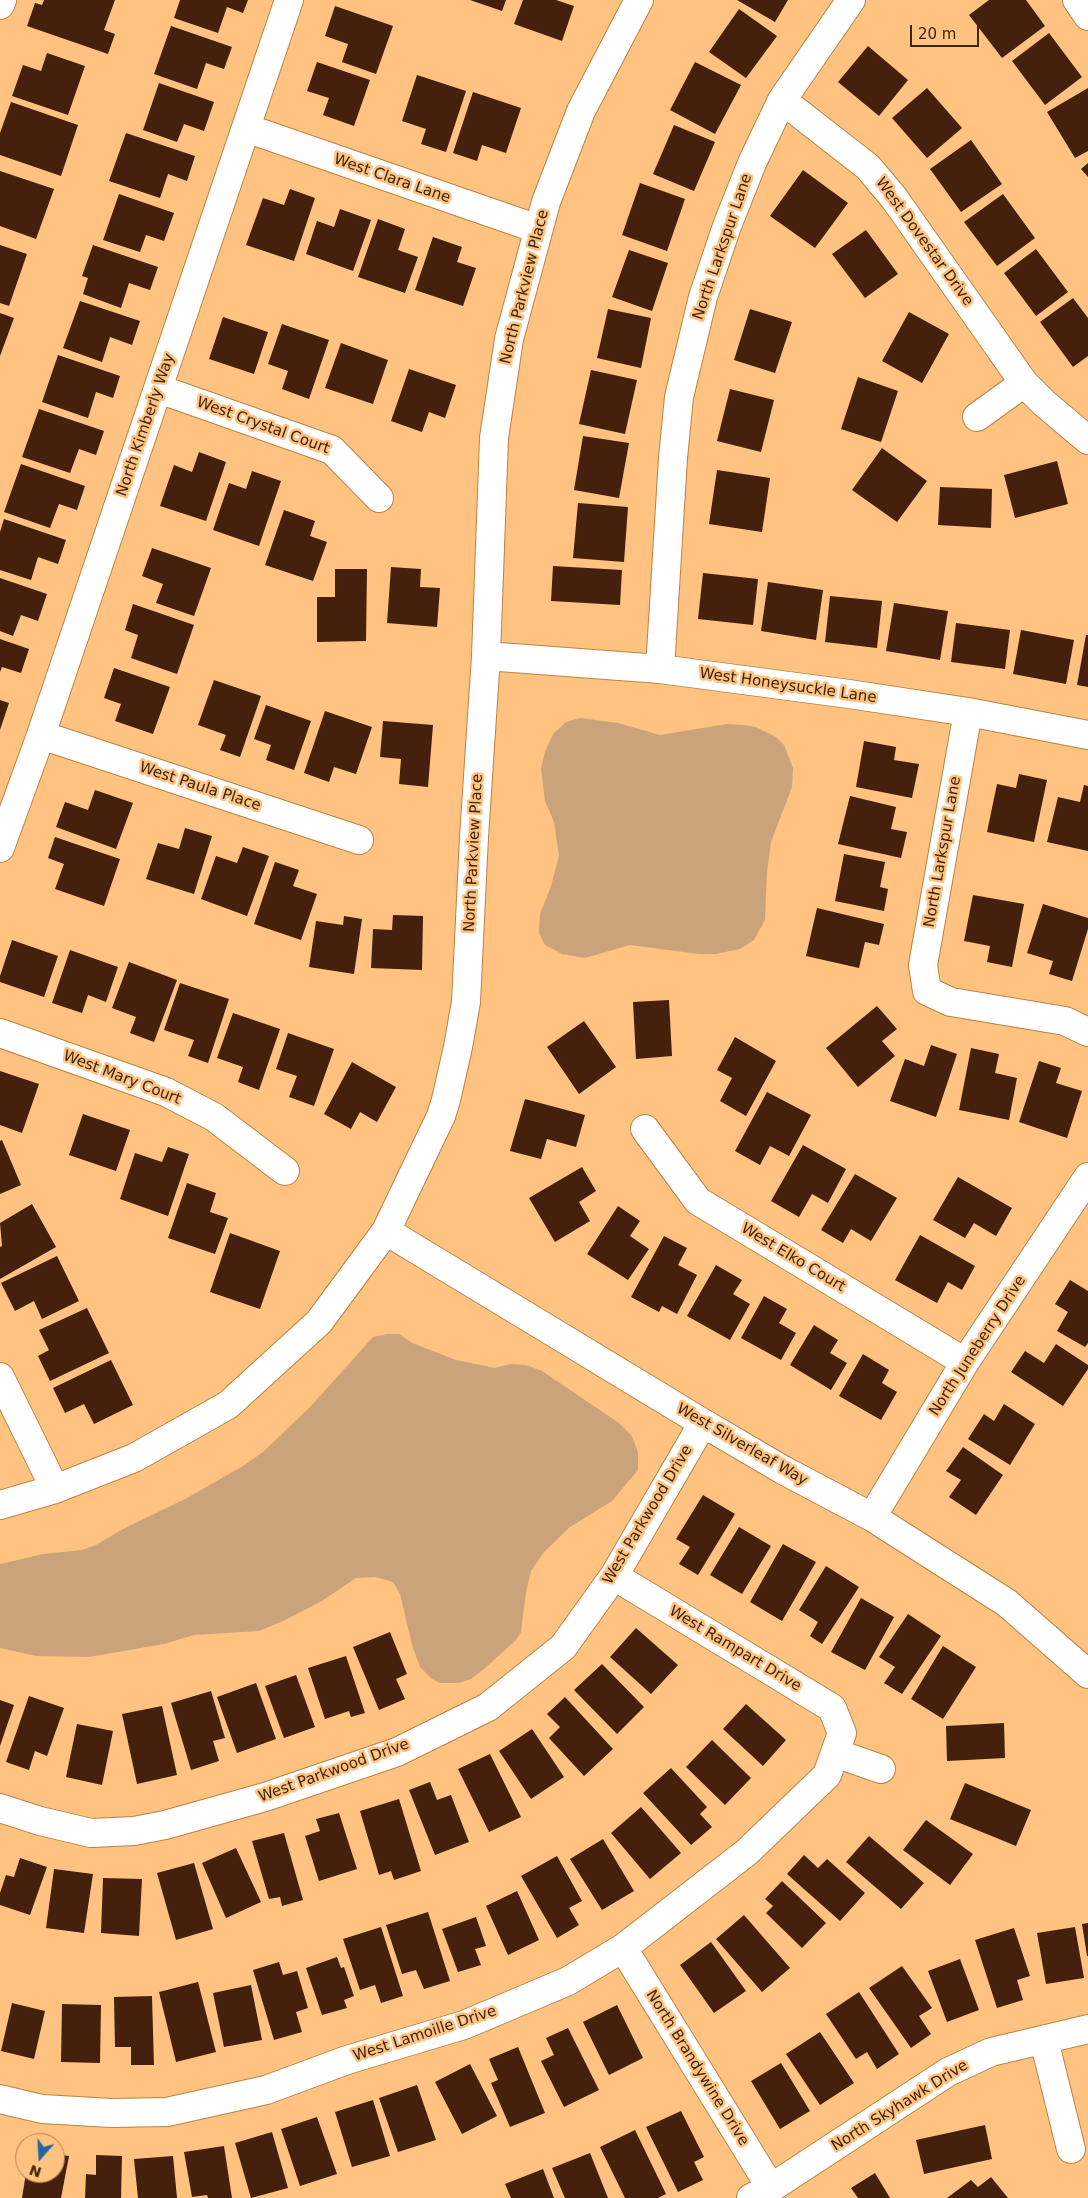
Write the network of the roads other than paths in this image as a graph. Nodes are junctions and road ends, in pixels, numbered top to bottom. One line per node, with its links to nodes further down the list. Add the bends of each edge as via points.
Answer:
1 (2, 0): 6 (street)
2 (289, 0): 9 (street, North Kimberly Way)
3 (639, 0): 10 (street, North Parkview Place, via 581,111)
4 (852, 0): 8 (street, North Larkspur Lane)
5 (1077, 0): 7 (street)
6 (0, 5)
7 (1088, 16)
8 (782, 100): 11 (street, West Dovestar Drive, via 868,167 889,191); 17 (street, North Larkspur Lane, via 727,226 703,297 680,396)
9 (246, 128): 10 (street, West Clara Lane); 12 (street, North Kimberly Way)
10 (538, 229): 16 (street, North Parkview Place, via 509,339 494,438)
11 (1024, 383): 13 (street); 14 (street, West Dovestar Drive)
12 (159, 389): 15 (street, West Crystal Court, via 332,450); 19 (street, North Kimberly Way)
13 (977, 417)
14 (1088, 440)
15 (379, 498)
16 (486, 656): 17 (street, West Honeysuckle Lane); 28 (street, North Parkview Place, via 466,1002 460,1038 441,1116)
17 (660, 669): 18 (street, West Honeysuckle Lane)
18 (968, 712): 20 (street, West Honeysuckle Lane); 23 (street, North Larkspur Lane, via 923,965 928,991 951,1002 1065,1021)
19 (41, 735): 21 (street, West Paula Place); 22 (street, North Kimberly Way)
20 (1088, 735)
21 (359, 840)
22 (0, 848)
23 (1088, 1032)
24 (0, 1034): 26 (street, West Mary Court, via 166,1092 214,1117)
25 (645, 1129): 29 (street, West Elko Court, via 698,1201)
26 (285, 1172)
27 (1088, 1177): 29 (street, North Juneberry Drive)
28 (386, 1230): 31 (street, West Silverleaf Way); 32 (street, North Parkview Place, via 319,1322 228,1405 134,1458)
29 (966, 1362): 34 (street, North Juneberry Drive)
30 (0, 1377): 32 (street)
31 (703, 1423): 34 (street, West Silverleaf Way); 35 (street, West Parkwood Drive)
32 (55, 1489): 33 (street, North Parkview Place)
33 (0, 1505)
34 (872, 1517): 36 (street, West Silverleaf Way, via 1007,1603)
35 (614, 1576): 37 (street, West Rampart Drive, via 832,1708); 39 (street, West Parkwood Drive, via 563,1647 488,1707 397,1752 265,1797 165,1826 134,1831 91,1833)
36 (1088, 1674)
37 (838, 1743): 38 (street); 40 (street, West Lamoille Drive, via 827,1775 747,1852)
38 (882, 1769)
39 (0, 1808)
40 (623, 1948): 43 (street, West Lamoille Drive, via 568,1981 464,2025 347,2060 266,2090 167,2112 42,2109); 45 (street, North Brandywine Drive)
41 (1088, 2029): 42 (street, North Skyhawk Drive)
42 (1044, 2040): 44 (street); 45 (street, North Skyhawk Drive, via 991,2052 948,2072)
43 (0, 2100)
44 (1071, 2149)
45 (761, 2193)

